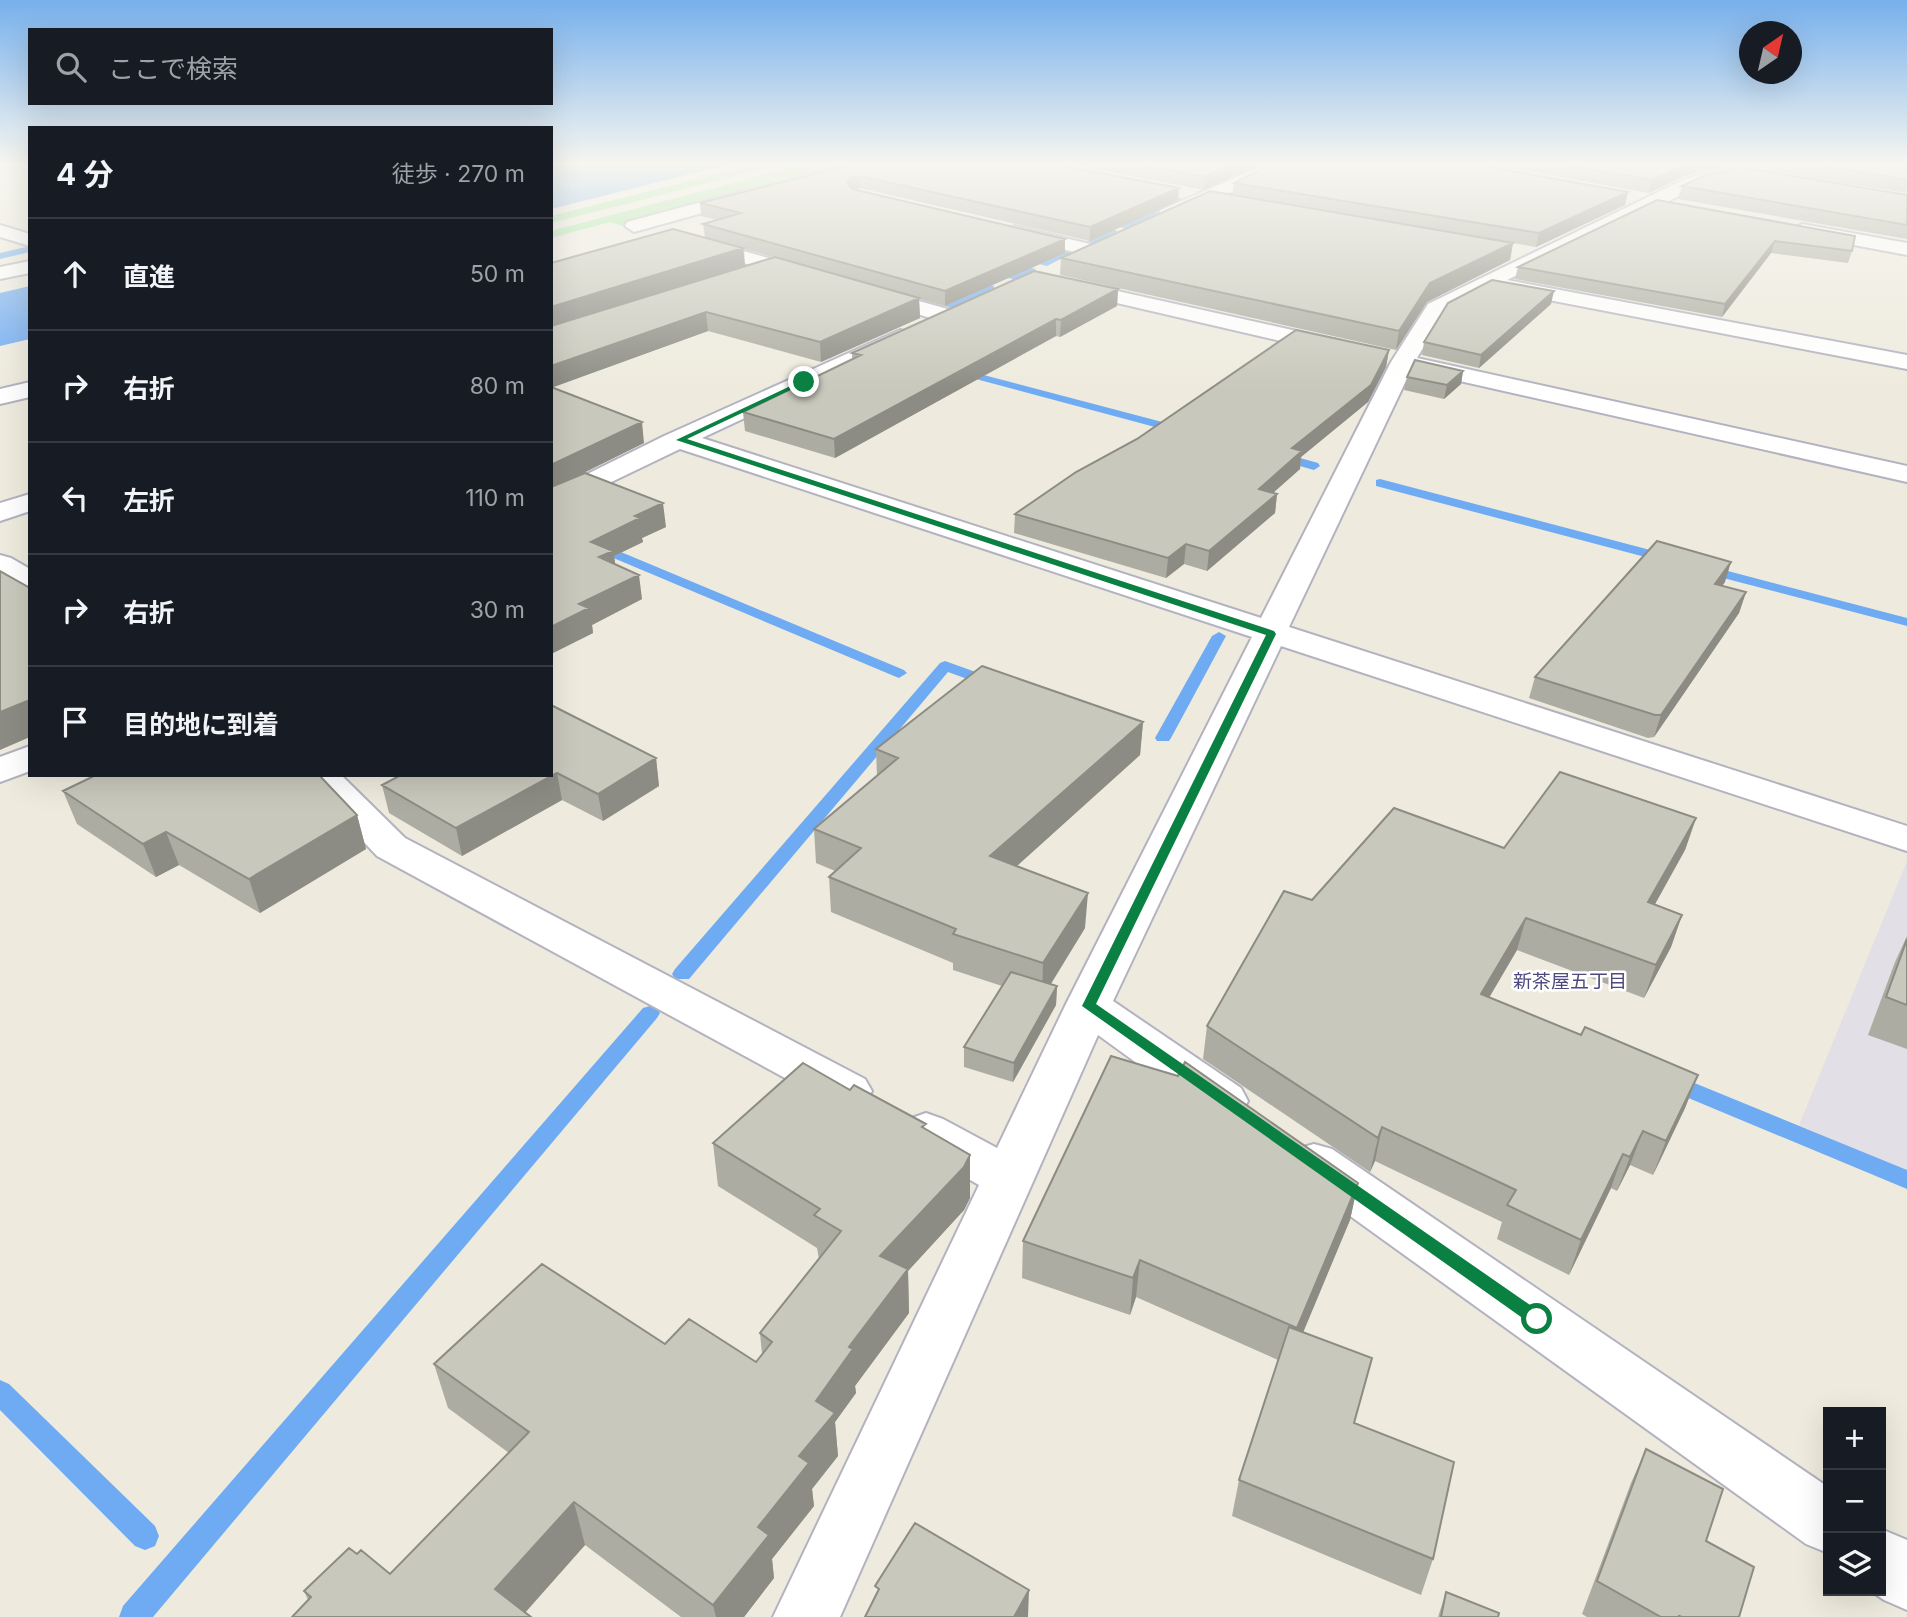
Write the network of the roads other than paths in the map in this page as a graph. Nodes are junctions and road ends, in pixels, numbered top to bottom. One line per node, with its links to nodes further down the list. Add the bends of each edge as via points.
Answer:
1 (678, 238): 13 (street)
2 (1042, 238): 8 (street)
3 (1572, 238): 11 (street)
4 (1848, 238): 7 (street)
5 (1113, 240): 8 (street)
6 (28, 243): 9 (street)
7 (1907, 249)
8 (1091, 250): 12 (street)
9 (0, 251)
10 (1509, 251): 11 (street)
11 (1535, 256): 19 (street)
12 (1068, 261)
13 (776, 266): 16 (street); 17 (street)
14 (28, 267): 15 (street)
15 (0, 273)
16 (802, 274)
17 (738, 278)
18 (1045, 281): 23 (street)
19 (1486, 282): 24 (street, via 1436,309); 25 (street)
20 (855, 289): 22 (street)
21 (971, 305): 22 (street)
22 (947, 316): 29 (street)
23 (1354, 351)
24 (1391, 359): 30 (street); 36 (street)
25 (1907, 362)
26 (28, 390): 27 (street)
27 (0, 397)
28 (637, 429): 29 (street)
29 (676, 441): 31 (street); 36 (street)
30 (1907, 474)
31 (553, 502)
32 (28, 503): 33 (street)
33 (0, 512)
34 (0, 564): 35 (street)
35 (28, 582)
36 (1271, 634): 40 (street); 41 (street)
37 (28, 758): 38 (street)
38 (0, 771)
39 (322, 777): 42 (street, via 391,847)
40 (1907, 839)
41 (1088, 1006): 42 (street); 43 (street)
42 (1010, 1178): 46 (street)
43 (1823, 1520)
44 (1886, 1563): 45 (street)
45 (1907, 1578)
46 (806, 1617)

